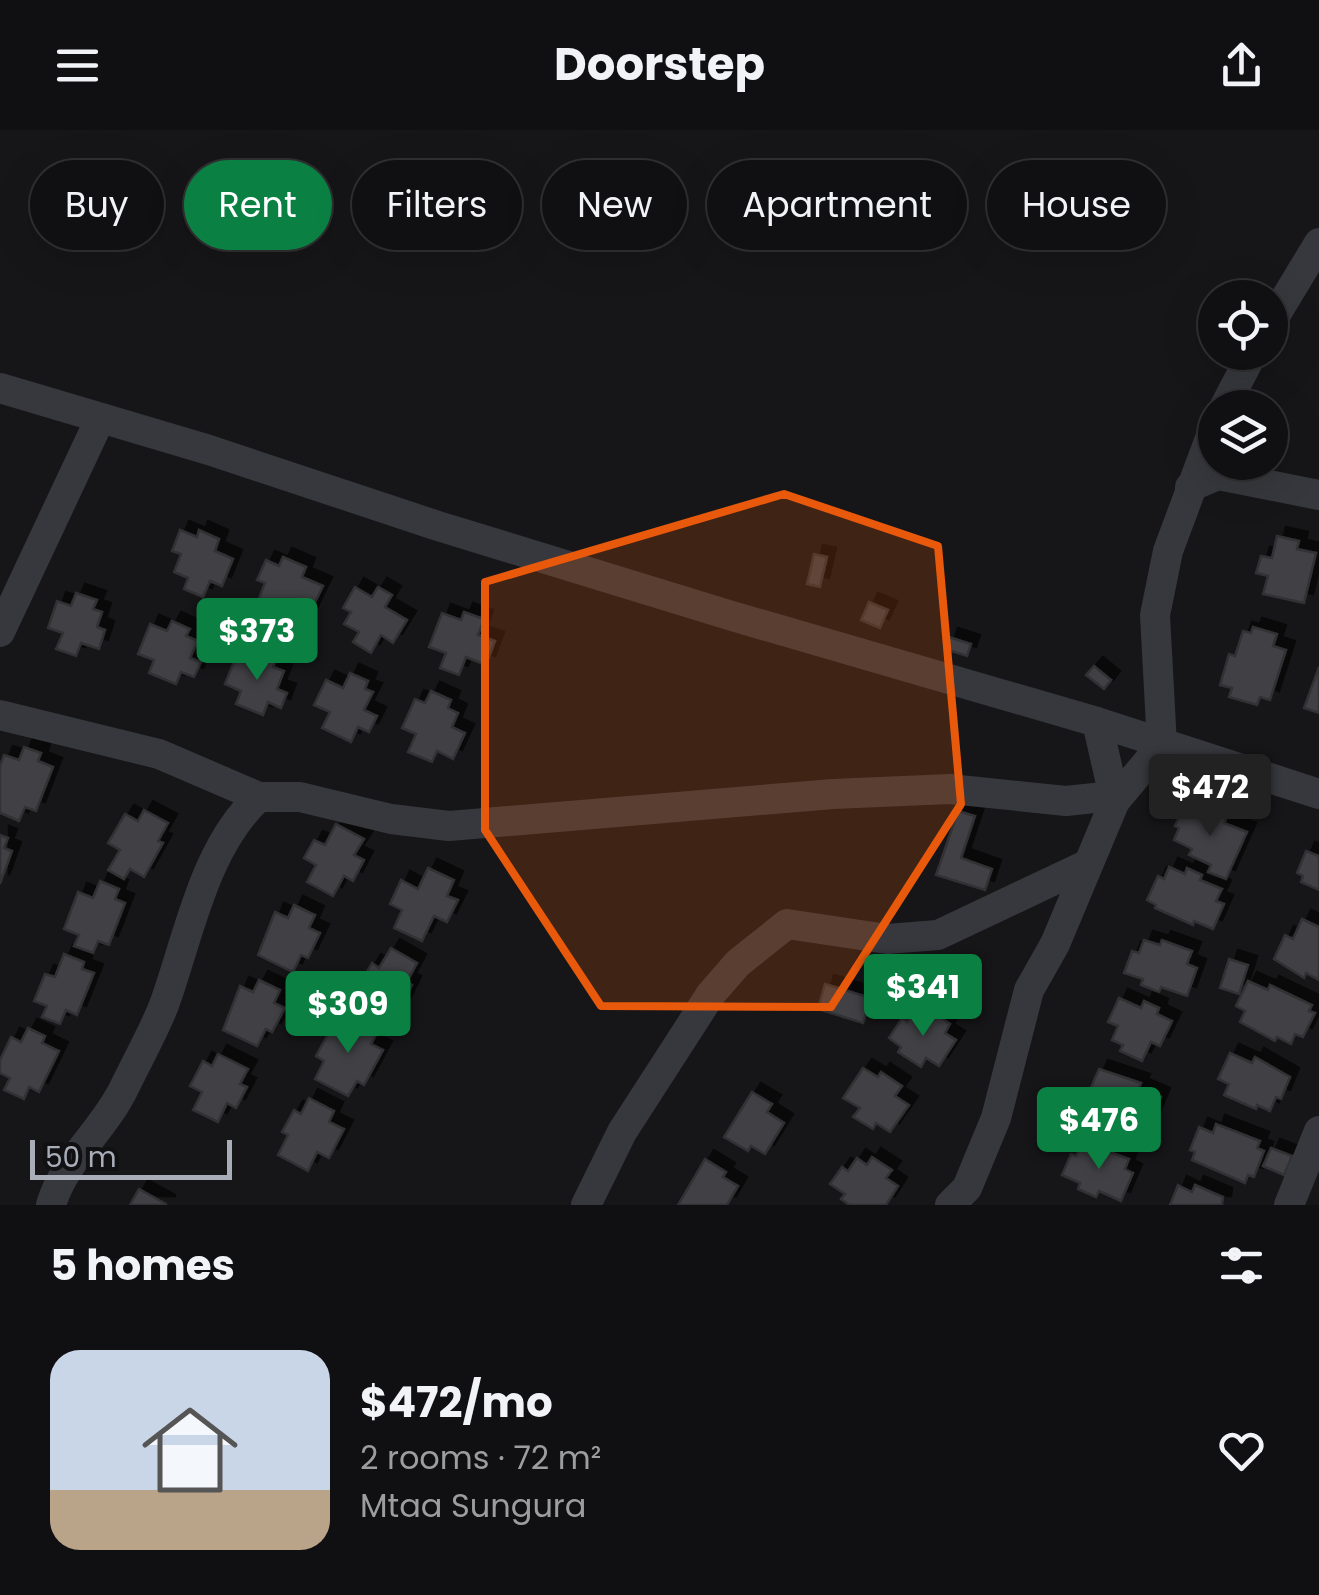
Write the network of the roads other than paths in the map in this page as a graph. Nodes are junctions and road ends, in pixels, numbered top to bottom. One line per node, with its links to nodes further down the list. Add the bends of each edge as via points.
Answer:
1 (1319, 244): 2 (street)
2 (1288, 295)
3 (0, 388): 4 (street)
4 (100, 419): 8 (street); 10 (street)
5 (1198, 467): 6 (street)
6 (1190, 487): 7 (street, via 1218,475); 11 (street, via 1155,615)
7 (1319, 495)
8 (0, 632)
9 (0, 714): 14 (street, via 160,754 230,784)
10 (1097, 722): 11 (street); 13 (street)
11 (1162, 745): 12 (street); 13 (street)
12 (1319, 794)
13 (1114, 799): 14 (street, via 950,789 450,826 300,797); 15 (street)
14 (248, 806): 18 (street, via 206,882 154,1027 113,1112 84,1144)
15 (1086, 865): 17 (street, via 1029,990 996,1118 967,1188); 19 (street, via 938,934 887,938 787,924 738,963 703,1005 622,1132)
16 (1319, 1130): 20 (street)
17 (951, 1204)
18 (51, 1205)
19 (586, 1205)
20 (1290, 1205)

